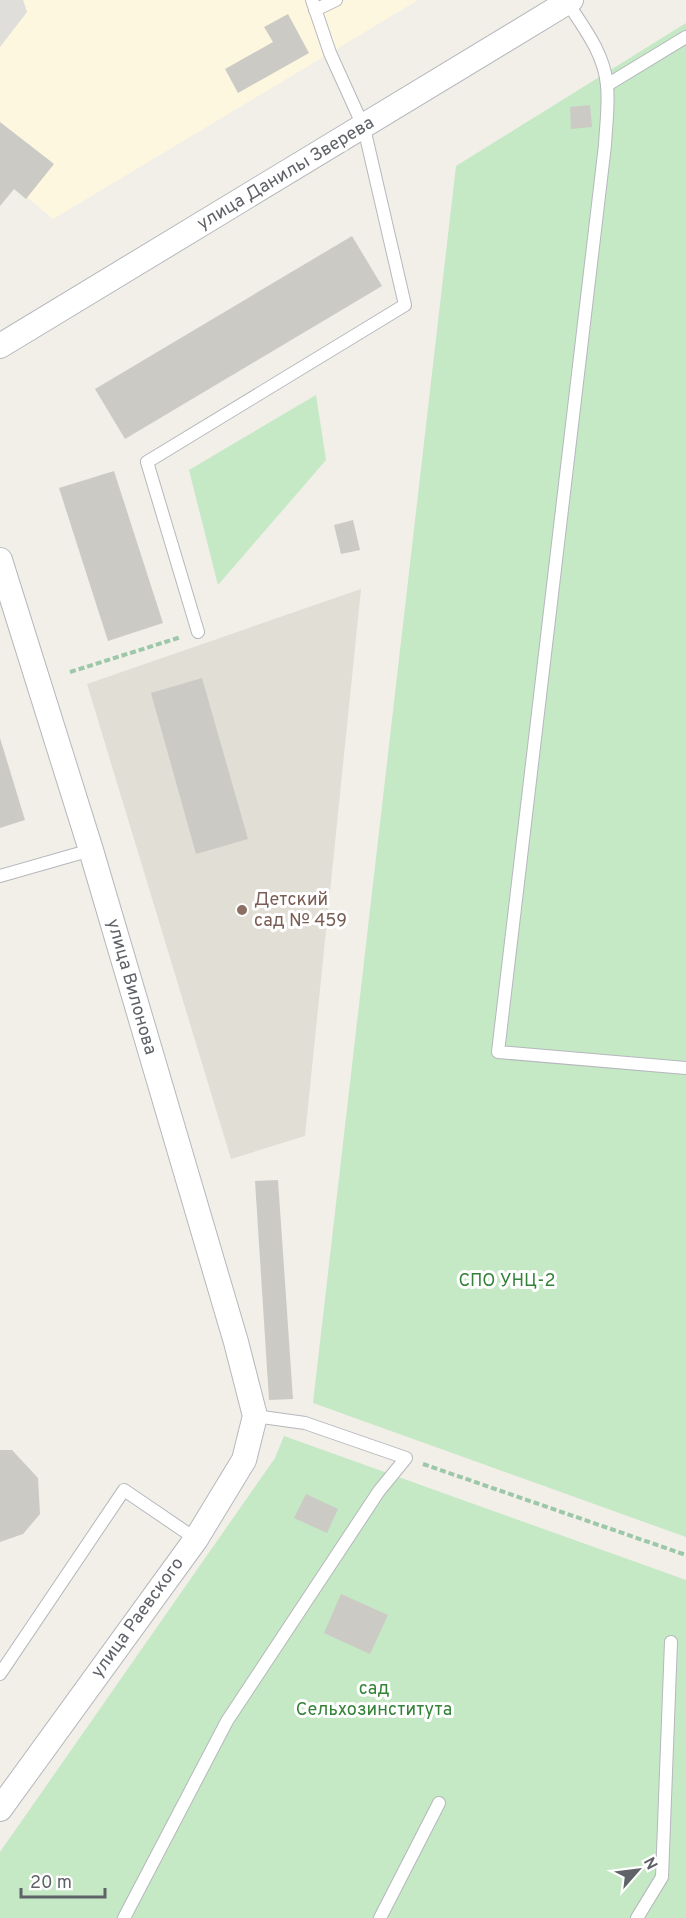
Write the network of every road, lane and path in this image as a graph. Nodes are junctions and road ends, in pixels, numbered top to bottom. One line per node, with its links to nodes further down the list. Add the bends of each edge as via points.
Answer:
1 (336, 0): 3 (lane)
2 (569, 1): 5 (lane, via 594,43); 6 (street, улица Данилы Зверева)
3 (314, 5): 6 (lane, via 330,53)
4 (686, 37): 5 (lane)
5 (607, 85): 13 (lane, via 605,145 591,276 498,1052)
6 (364, 128): 7 (street, улица Данилы Зверева); 9 (lane, via 405,305 147,462)
7 (0, 346)
8 (0, 560): 11 (street, улица Вилонова)
9 (198, 632): 10 (path)
10 (70, 672)
11 (91, 850): 12 (lane); 14 (street, улица Вилонова)
12 (0, 876)
13 (686, 1068)
14 (255, 1416): 15 (lane, via 305,1423); 16 (street, улица Раевского, via 244,1460)
15 (406, 1458): 17 (path); 22 (lane, via 378,1491 227,1721)
16 (195, 1539): 19 (lane, via 124,1490); 21 (street, улица Раевского)
17 (686, 1555)
18 (671, 1642): 24 (lane, via 662,1877)
19 (0, 1674)
20 (439, 1803): 23 (lane)
21 (0, 1809)
22 (124, 1918)
23 (380, 1918)
24 (637, 1918)

